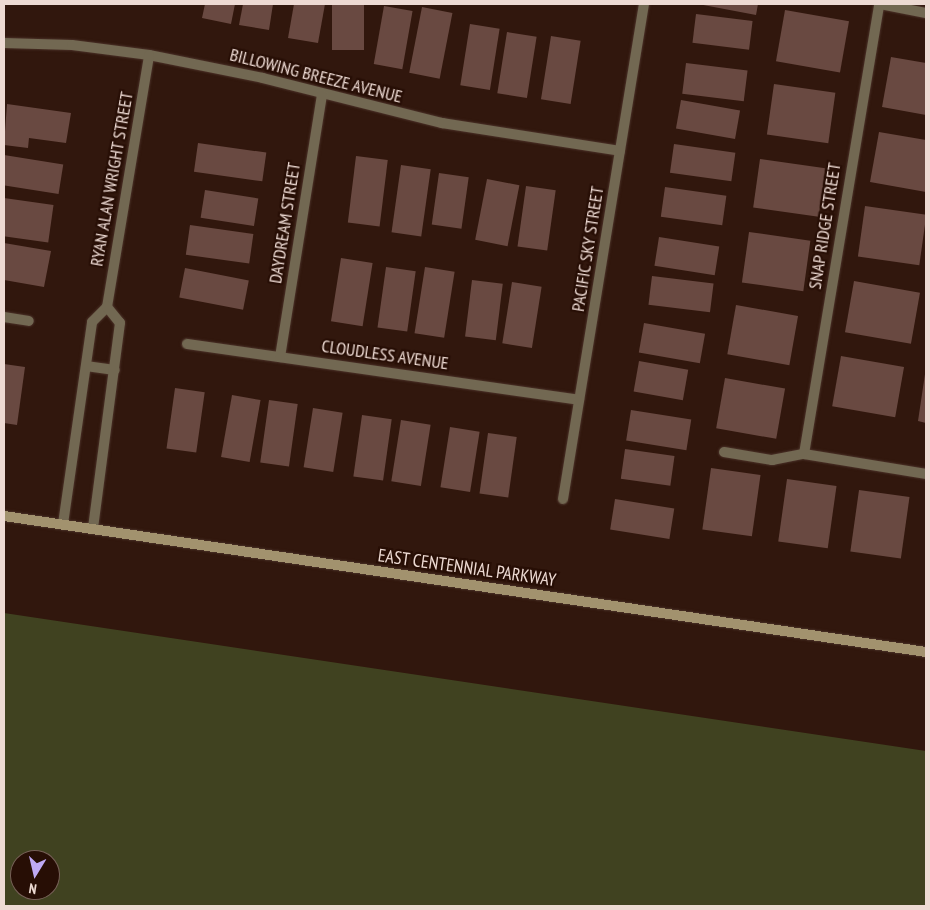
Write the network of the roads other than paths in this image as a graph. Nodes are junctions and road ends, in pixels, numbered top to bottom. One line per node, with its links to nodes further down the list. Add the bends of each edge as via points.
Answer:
1 (644, 4): 7 (street, PACIFIC SKY STREET)
2 (880, 4): 3 (street); 17 (street, SNAP RIDGE STREET)
3 (926, 13)
4 (4, 43): 5 (street, BILLOWING BREEZE AVENUE, via 72,45)
5 (149, 55): 6 (street, BILLOWING BREEZE AVENUE, via 263,78); 8 (street, RYAN ALAN WRIGHT STREET)
6 (322, 94): 7 (street, BILLOWING BREEZE AVENUE, via 442,123); 12 (street, DAYDREAM STREET)
7 (620, 151): 15 (street, PACIFIC SKY STREET)
8 (107, 307): 13 (street, via 92,322); 14 (street, via 120,323)
9 (4, 317): 10 (street)
10 (29, 321)
11 (187, 344): 12 (street, CLOUDLESS AVENUE)
12 (280, 356): 15 (street, CLOUDLESS AVENUE)
13 (86, 366): 14 (street); 21 (street)
14 (115, 370): 22 (street)
15 (579, 400): 19 (street, PACIFIC SKY STREET)
16 (724, 452): 17 (street, via 772,460)
17 (804, 454): 18 (street)
18 (926, 474)
19 (563, 499)
20 (4, 516): 21 (main road, EAST CENTENNIAL PARKWAY)
21 (63, 524): 22 (main road, EAST CENTENNIAL PARKWAY)
22 (94, 528): 23 (main road, EAST CENTENNIAL PARKWAY)
23 (926, 652)

